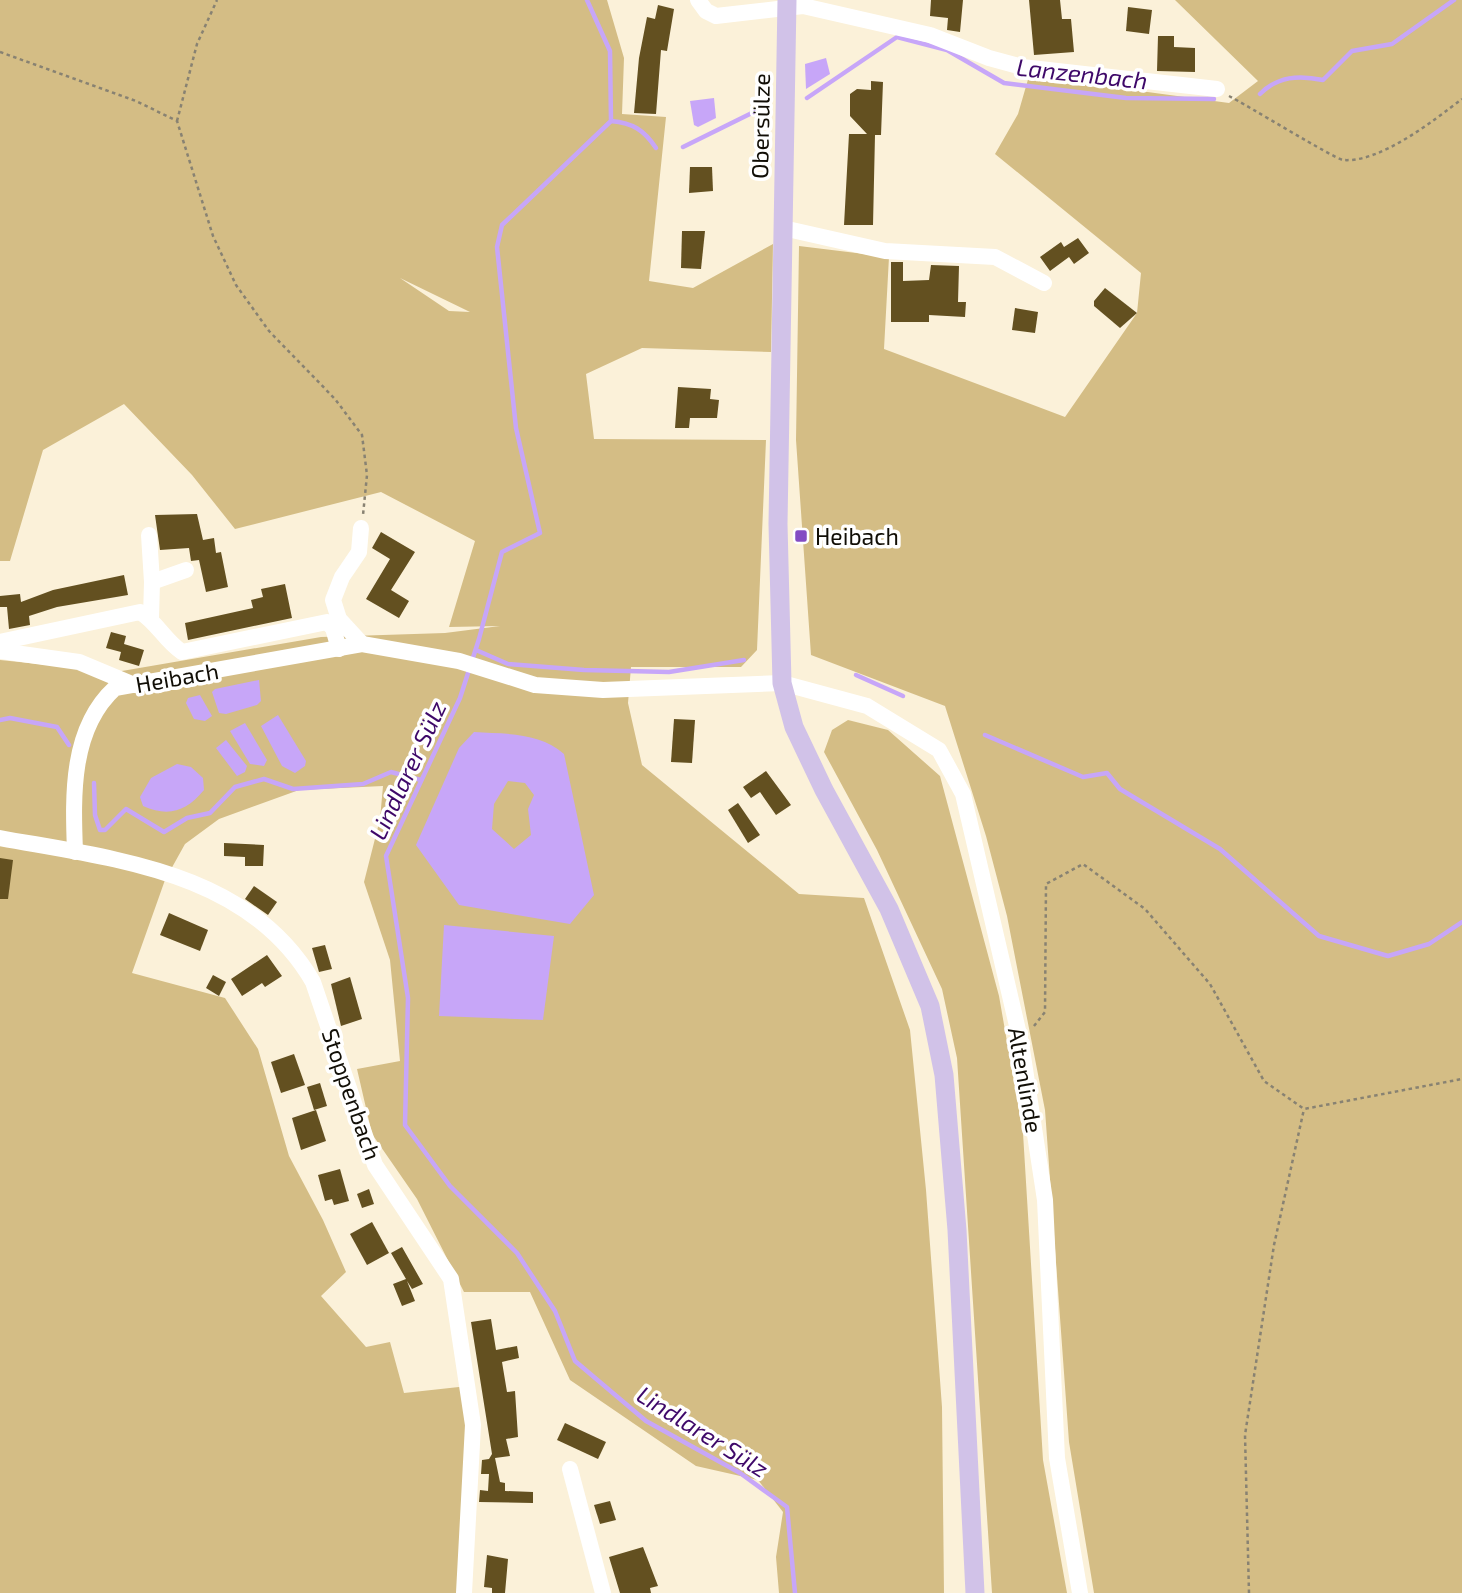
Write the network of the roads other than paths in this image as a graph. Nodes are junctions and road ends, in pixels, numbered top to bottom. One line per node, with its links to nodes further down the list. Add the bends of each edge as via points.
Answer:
1 (698, 0): 2 (street, via 716,16)
2 (787, 4): 3 (street, via 930,35 1022,67); 4 (main road, Obersülze)
3 (1217, 89)
4 (783, 237): 5 (street, via 885,251 995,257); 15 (main road, Obersülze, via 778,524)
5 (1044, 283)
6 (361, 528): 12 (street, via 359,552 333,600 339,619)
7 (149, 535): 9 (street)
8 (186, 570): 9 (street)
9 (152, 582): 10 (street)
10 (150, 618): 11 (street, via 140,612); 13 (street, via 182,652 327,622)
11 (0, 642)
12 (362, 644): 13 (street, Heibach); 15 (street, Heibach, via 459,661 535,685 603,690)
13 (339, 649): 16 (street, Heibach)
14 (0, 651): 16 (street, via 79,662)
15 (782, 683): 22 (main road, Obersülze, via 794,727 889,909 930,1006 944,1075 957,1230); 23 (street, Altenlinde, via 867,706 939,750 963,794 1021,1043 1045,1200 1057,1458)
16 (134, 685): 18 (street, Heibach, via 115,688 102,700 87,731 73,783)
17 (0, 838): 18 (street)
18 (75, 852): 20 (street, Stoppenbach, via 175,873 236,905 273,930 298,955 313,982 375,1164 451,1279 473,1425)
19 (570, 1469): 21 (street)
20 (464, 1593)
21 (603, 1593)
22 (975, 1593)
23 (1080, 1593)

